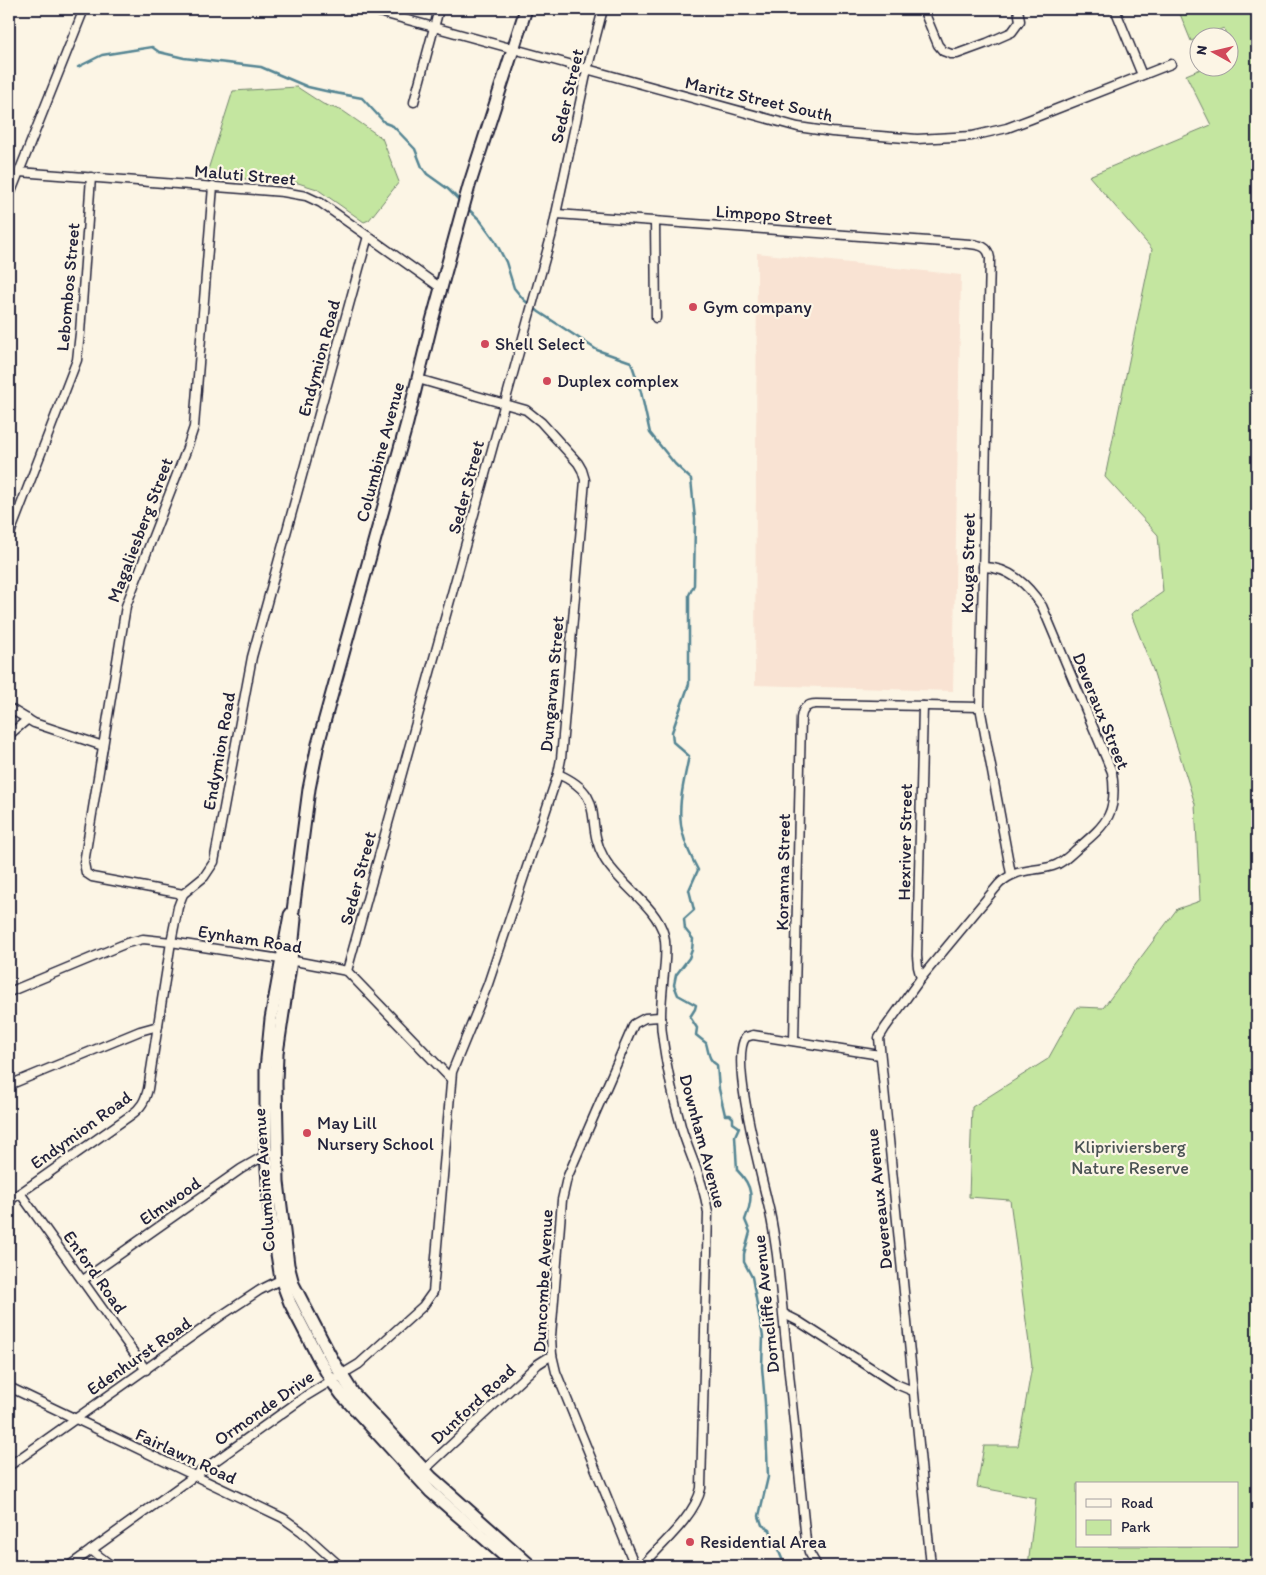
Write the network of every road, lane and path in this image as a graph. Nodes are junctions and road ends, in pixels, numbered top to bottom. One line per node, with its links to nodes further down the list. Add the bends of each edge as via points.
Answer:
1 (84, 9): 15 (street)
2 (368, 9): 9 (street, Maritz Street South)
3 (439, 9): 9 (street)
4 (526, 9): 10 (main road, Columbine Avenue)
5 (603, 9): 12 (street, Seder Street)
6 (923, 9): 7 (street, via 938,44 953,54 1012,32 1020,21)
7 (1018, 9)
8 (1115, 9): 13 (street)
9 (434, 27): 10 (street, Maritz Street South); 14 (street)
10 (514, 49): 12 (street, Maritz Street South); 23 (main road, Columbine Avenue, via 469,186)
11 (1171, 64): 13 (street, Maritz Street South)
12 (587, 70): 13 (street, Maritz Street South, via 798,127 917,139 972,136 1007,128); 19 (street, Seder Street)
13 (1142, 75)
14 (414, 102)
15 (19, 172): 16 (street, Maluti Street); 18 (street)
16 (91, 177): 17 (street, Maluti Street); 27 (street, Lebombos Street, via 77,360)
17 (213, 186): 21 (street, Maluti Street, via 306,196 334,211); 34 (street, Magaliesberg Street, via 193,432 126,606)
18 (9, 197)
19 (557, 214): 20 (street, Limpopo Street); 26 (street, Seder Street)
20 (654, 221): 22 (street, Limpopo Street, via 970,244); 24 (street)
21 (368, 236): 23 (street, Maluti Street); 37 (street, Endymion Road, via 250,665 214,862 204,877)
22 (987, 250): 28 (street, Kouga Street, via 990,258)
23 (441, 288): 25 (main road, Columbine Avenue)
24 (656, 318)
25 (418, 379): 26 (street, Dungarvan Street); 39 (main road, Columbine Avenue, via 318,744)
26 (505, 403): 35 (street, Dungarvan Street, via 526,410 541,422 578,463 584,476); 40 (street, Seder Street)
27 (9, 536)
28 (983, 567): 30 (street, Kouga Street); 36 (street, Deveraux Street, via 1009,572 1042,606 1112,772 1115,794 1105,822 1060,863)
29 (923, 706): 30 (street); 41 (street, Hexriver Street, via 917,956); 45 (street, Koranna Street, via 830,704 808,705 804,710 801,718)
30 (980, 707): 36 (street, Kouga Street)
31 (9, 708): 32 (street)
32 (28, 719): 33 (street); 34 (street)
33 (9, 735)
34 (103, 746): 37 (street, Magaliesberg Street, via 84,863 86,873 92,877)
35 (558, 774): 43 (street, Downham Avenue, via 584,790 591,804 602,855 662,927 666,946); 47 (street, Dungarvan Street, via 488,984)
36 (1011, 874): 41 (street, Devereaux Avenue, via 979,907)
37 (183, 894): 38 (street, Endymion Road)
38 (171, 942): 39 (street, Eynham Road); 42 (street, Eynham Road, via 133,941); 44 (street, Endymion Road)
39 (287, 959): 40 (street, Eynham Road); 49 (main road, Columbine Avenue, via 272,1053)
40 (347, 971): 47 (street)
41 (921, 978): 46 (street, Devereaux Avenue, via 880,1034)
42 (9, 992)
43 (660, 1017): 55 (street, Duncombe Avenue, via 645,1018 634,1024 567,1178 562,1205); 72 (street, Downham Avenue, via 678,1115 703,1187 708,1213 702,1481 692,1511)
44 (158, 1026): 48 (street); 50 (street, Endymion Road, via 148,1089 141,1107)
45 (794, 1041): 46 (street); 54 (street, Dorncliffe Avenue, via 753,1035 744,1038 741,1055 744,1097 774,1235)
46 (880, 1056): 59 (street, Devereaux Avenue)
47 (450, 1078): 57 (street, Dungarvan Street, via 433,1292 423,1306 365,1358)
48 (9, 1085)
49 (271, 1153): 52 (main road, Columbine Avenue, via 279,1198); 53 (street, Elmwood, via 241,1169)
50 (20, 1192): 51 (street, Endymion Road); 53 (street, Enford Road)
51 (9, 1201)
52 (286, 1277): 56 (street, Edenhurst Road, via 222,1315); 57 (main road, Columbine Avenue, via 298,1295)
53 (83, 1280): 56 (street, Enford Road)
54 (784, 1314): 59 (street, via 896,1384); 73 (street, Dorncliffe Avenue, via 805,1534 809,1552)
55 (552, 1355): 62 (street, Dunford Road, via 538,1364); 71 (street, Duncombe Avenue)
56 (146, 1370): 60 (street, Edenhurst Road)
57 (336, 1378): 62 (main road, Columbine Avenue, via 353,1393); 63 (street, Ormonde Drive)
58 (9, 1387): 60 (street, Fairlawn Road)
59 (913, 1391): 74 (street, Devereaux Avenue)
60 (74, 1419): 61 (street, Edenhurst Road); 63 (street, Fairlawn Road)
61 (9, 1466)
62 (421, 1474): 64 (main road, Columbine Avenue)
63 (194, 1476): 65 (street, Ormonde Drive); 68 (street, Fairlawn Road, via 283,1518)
64 (501, 1546): 69 (main road, Columbine Avenue); 70 (main road, Columbine Avenue)
65 (91, 1550): 66 (street, Ormonde Drive); 67 (street)
66 (68, 1566)
67 (112, 1566)
68 (340, 1566)
69 (516, 1566)
70 (531, 1566)
71 (635, 1566)
72 (642, 1566)
73 (817, 1566)
74 (931, 1566)

